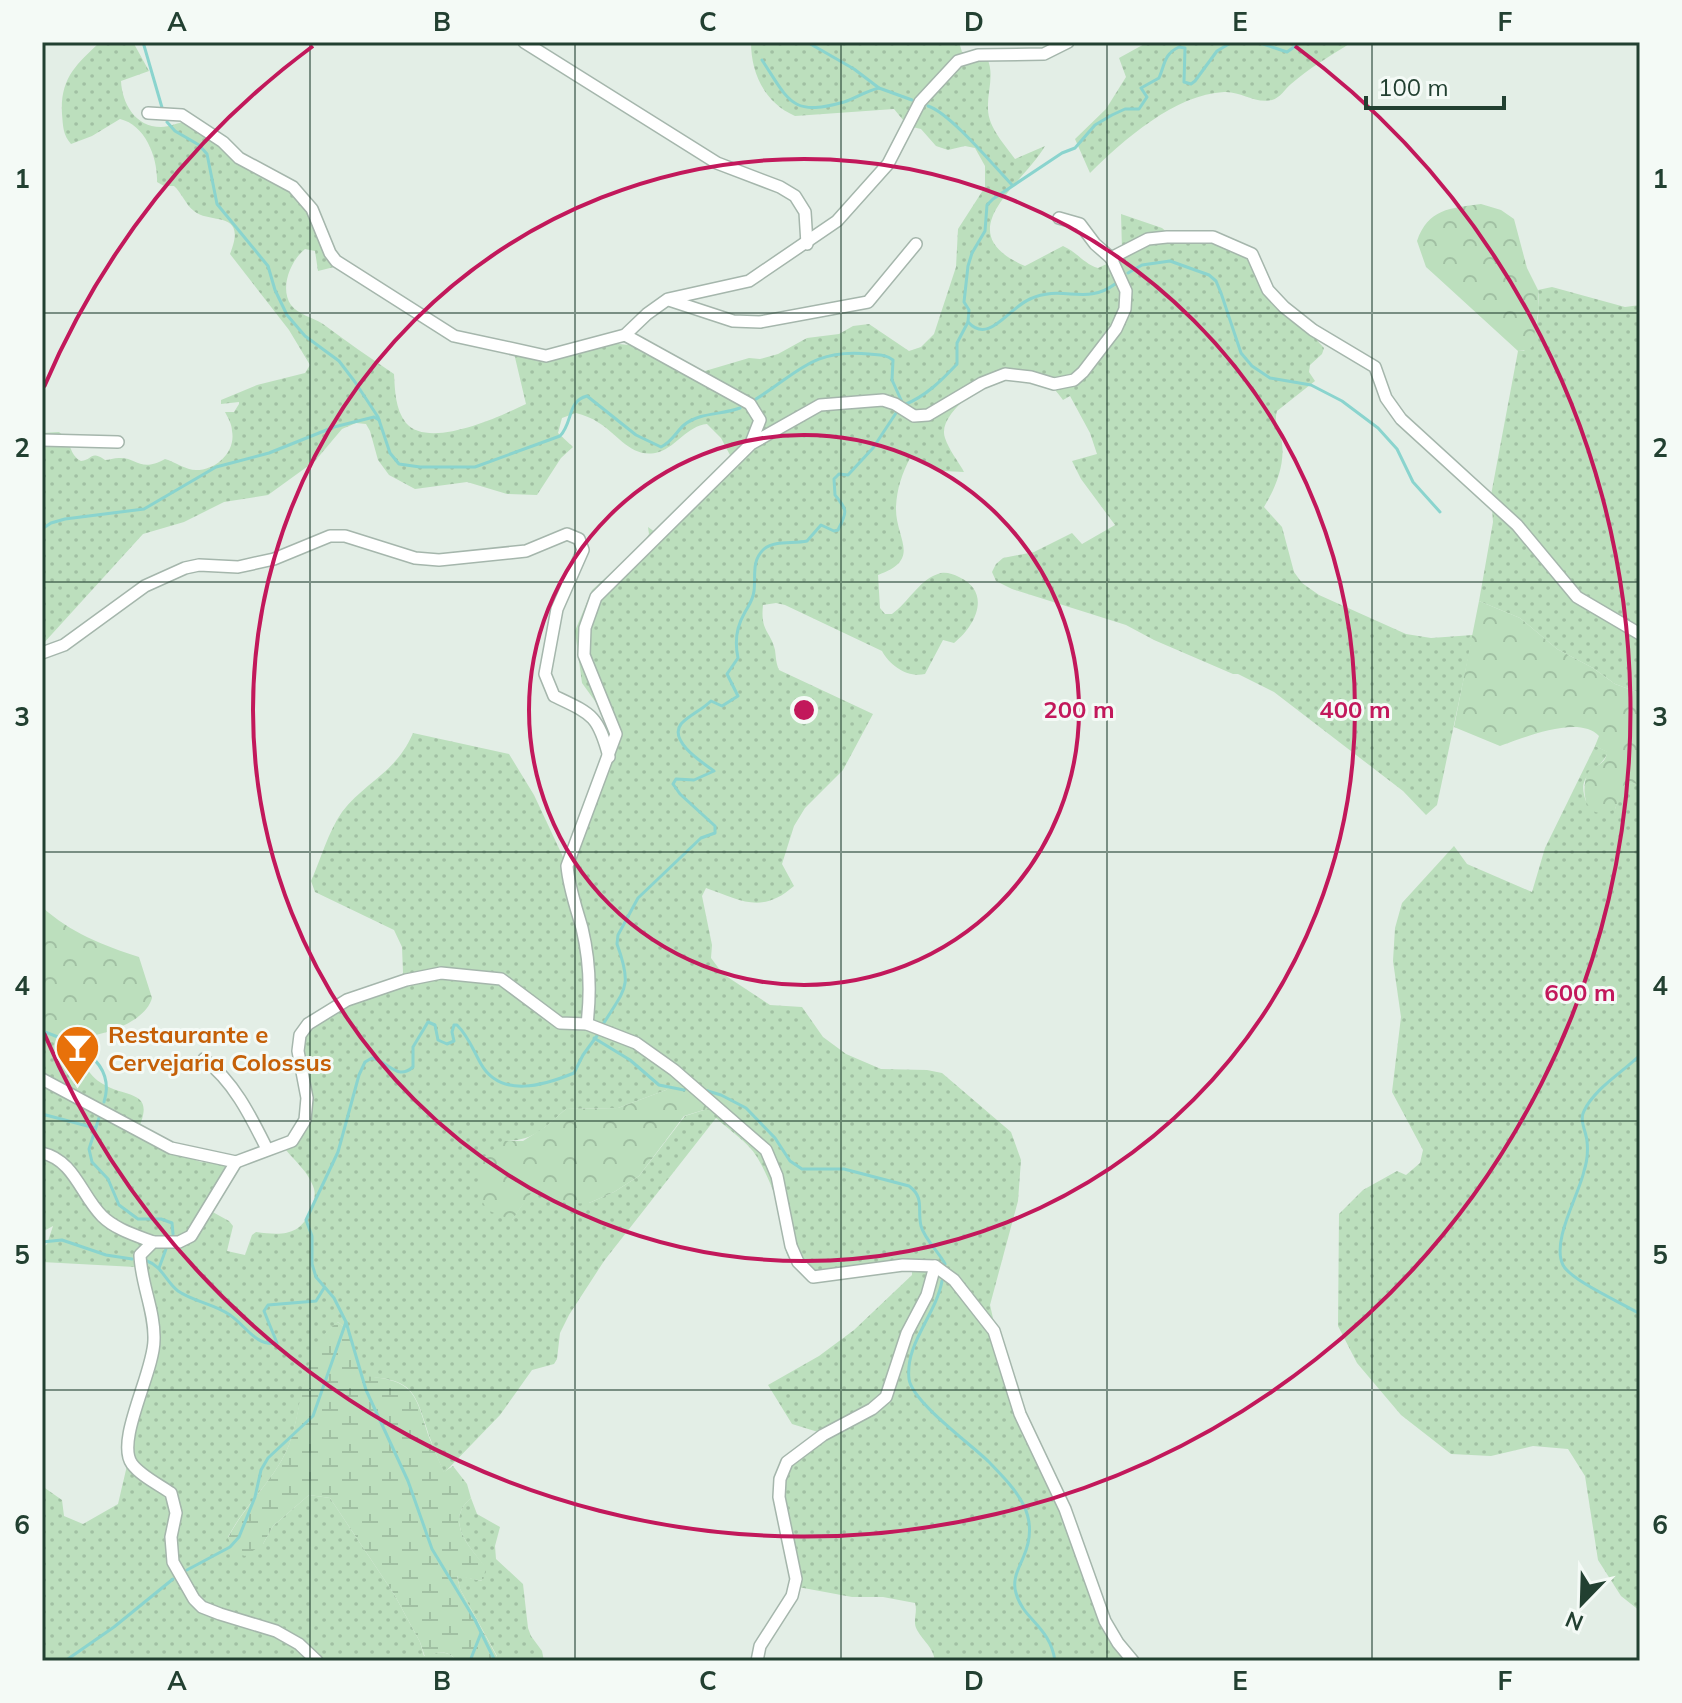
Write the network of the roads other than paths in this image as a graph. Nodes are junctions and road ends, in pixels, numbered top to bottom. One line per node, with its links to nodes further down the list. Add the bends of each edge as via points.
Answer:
1 (524, 42): 5 (street, via 717,163 795,196 805,212)
2 (1068, 42): 5 (street, via 1044,54 978,55 958,61 920,102 888,164 837,221)
3 (148, 113): 9 (street, via 182,115 239,158 293,187 312,209 336,261 454,336 546,356)
4 (1059, 218): 7 (street, via 1080,224)
5 (807, 244): 8 (street, via 749,281)
6 (916, 244): 8 (street, via 868,302 760,322 733,321)
7 (1111, 258): 12 (street, via 1126,291 1125,309 1116,329 1074,380 1054,384 1005,374 928,415 914,416 883,400 820,405); 13 (street, via 1148,239 1167,237 1213,237 1252,254 1268,290 1284,307 1375,367 1386,398 1401,419 1517,525 1577,597)
8 (668, 299): 9 (street)
9 (625, 335): 12 (street, via 750,404 760,420)
10 (42, 440): 11 (street)
11 (118, 442)
12 (751, 444): 15 (street, via 596,597 585,628 584,655 616,734)
13 (1640, 634)
14 (42, 653): 15 (street, via 64,645 145,586 185,568 274,559 330,536 439,560 526,551 567,534 579,539 583,550 557,609 545,674 554,696 589,712 602,730)
15 (609, 758): 16 (street, via 567,866 589,963)
16 (587, 1024): 19 (street, via 560,1023 501,979 469,974 406,980 347,1000 308,1024 300,1035 305,1120 292,1141); 23 (street, via 636,1043 766,1150 777,1176 791,1246 813,1277)
17 (204, 1059): 19 (street, via 234,1088)
18 (42, 1079): 21 (street, via 171,1148)
19 (267, 1149): 21 (street)
20 (42, 1153): 22 (street, via 64,1163 103,1218)
21 (236, 1162): 22 (street, via 191,1236 179,1242)
22 (153, 1242): 24 (street, via 140,1255 155,1341 128,1431 129,1461 171,1493 176,1513 173,1562 194,1599 202,1607 276,1631)
23 (935, 1266): 25 (street, via 886,1397 787,1462 779,1497 796,1579); 26 (street, via 954,1280 994,1331 1020,1414 1065,1509 1105,1621)
24 (317, 1661)
25 (757, 1661)
26 (1133, 1661)

